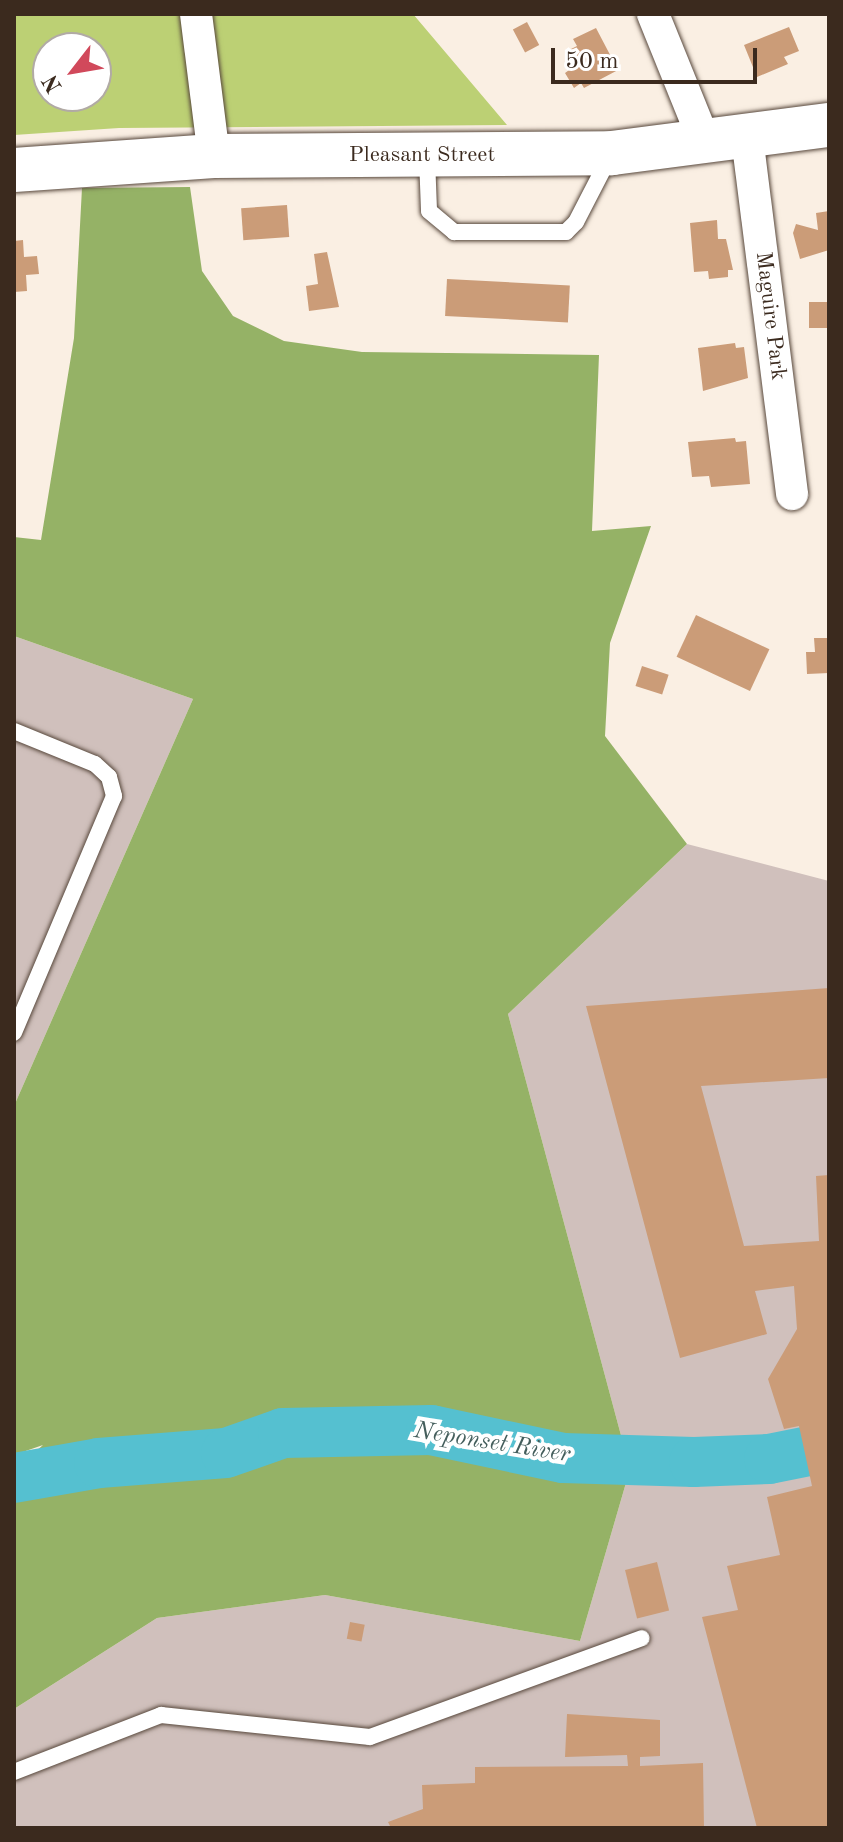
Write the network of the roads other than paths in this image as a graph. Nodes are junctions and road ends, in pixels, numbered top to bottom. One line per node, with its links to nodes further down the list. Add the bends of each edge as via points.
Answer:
1 (196, 14): 7 (street)
2 (653, 14): 5 (street)
3 (829, 125): 4 (street, Pleasant Street)
4 (747, 137): 5 (street, Pleasant Street); 10 (street, Maguire Park)
5 (705, 143): 6 (street, Pleasant Street)
6 (612, 153): 8 (street, Pleasant Street); 8 (lane, via 566,232 454,232 441,225 429,211)
7 (214, 156): 8 (street, Pleasant Street); 9 (street, Pleasant Street)
8 (427, 156)
9 (14, 170)
10 (792, 494)
11 (14, 731): 12 (lane, via 95,764 109,777 114,796)
12 (14, 1033)
13 (642, 1638): 14 (lane, via 370,1737 161,1715)
14 (14, 1772)

